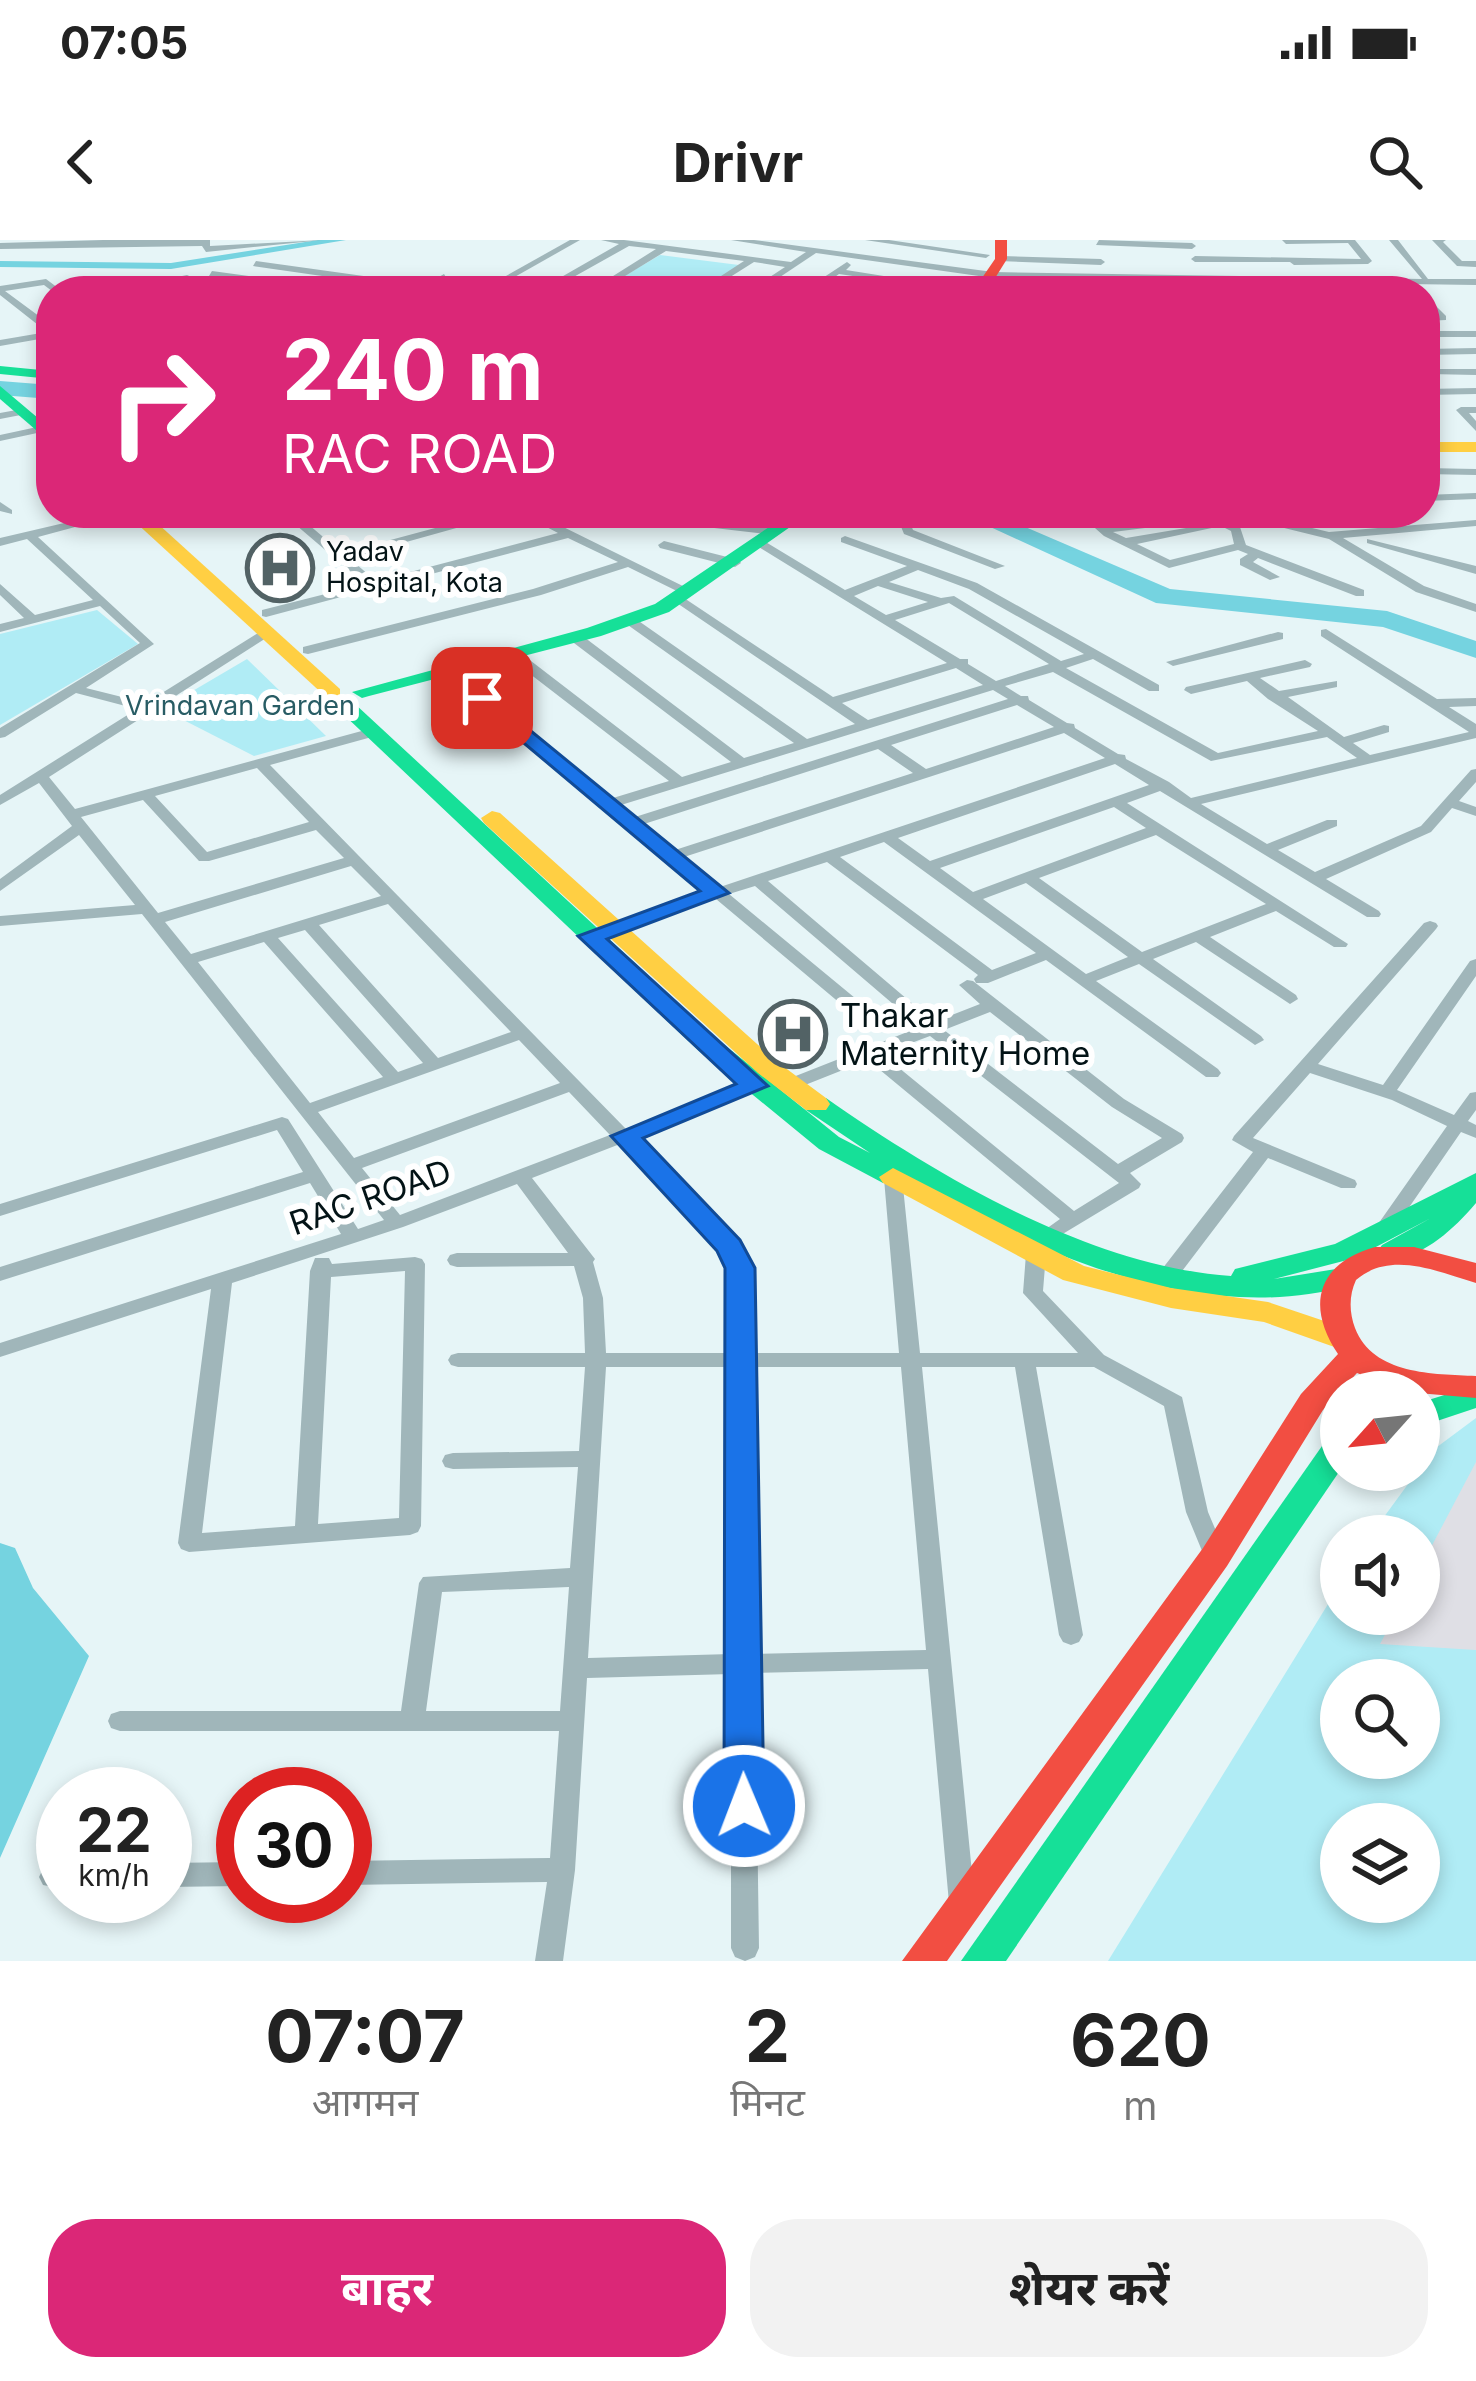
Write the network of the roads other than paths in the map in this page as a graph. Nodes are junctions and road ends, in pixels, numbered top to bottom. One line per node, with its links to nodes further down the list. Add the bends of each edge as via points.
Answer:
1 (318, 240): 11 (street)
2 (576, 240): 38 (street)
3 (605, 240): 10 (street)
4 (735, 240): 17 (street)
5 (869, 240): 13 (street)
6 (1393, 240): 45 (street)
7 (1442, 240): 25 (street, via 1460,264)
8 (119, 242): 9 (street); 14 (street); 23 (street)
9 (206, 242): 11 (street, via 206,249)
10 (626, 242): 15 (street); 39 (street)
11 (268, 243)
12 (1191, 243): 21 (street); 27 (street)
13 (932, 244): 28 (street)
14 (0, 246)
15 (664, 248): 22 (street); 40 (street)
16 (1228, 249): 19 (street)
17 (815, 250): 20 (street); 26 (street)
18 (1064, 250): 28 (street)
19 (1290, 250): 19 (street, via 1368,261 1350,240); 21 (street)
20 (861, 256): 28 (street); 30 (street)
21 (1195, 259): 44 (street)
22 (753, 260): 26 (street); 41 (street)
23 (106, 262)
24 (256, 264): 29 (street)
25 (1476, 264)
26 (793, 265): 42 (street)
27 (1102, 266): 28 (street); 28 (street); 33 (street); 33 (street, via 1157,255); 44 (street)
28 (987, 268): 30 (street)
29 (297, 270): 35 (street); 36 (street)
30 (837, 271): 43 (street)
31 (212, 274): 34 (street)
32 (399, 274): 37 (street)
33 (1162, 274): 44 (street)
34 (227, 276)
35 (285, 276)
36 (345, 276)
37 (395, 276)
38 (511, 276)
39 (568, 276)
40 (619, 276)
41 (727, 276)
42 (776, 276)
43 (829, 276)
44 (1196, 276)
45 (1424, 276)
46 (1440, 278): 47 (street)
47 (1476, 280): 49 (street)
48 (1440, 282): 49 (street)
49 (1459, 282): 52 (street)
50 (36, 284): 51 (street)
51 (0, 290): 53 (street)
52 (1468, 292)
53 (36, 320)
54 (1440, 334): 55 (street)
55 (1476, 334)
56 (36, 335): 57 (street)
57 (0, 343)
58 (1440, 352): 59 (street)
59 (1476, 352)
60 (1440, 372): 61 (street)
61 (1476, 372)
62 (1440, 392): 63 (street)
63 (1476, 392)
64 (18, 401): 67 (street)
65 (1476, 410): 66 (street, via 1461,410)
66 (1476, 428)
67 (0, 438)
68 (1476, 450): 69 (street)
69 (1440, 451)
70 (1440, 457): 71 (street)
71 (1476, 472)
72 (1476, 496): 73 (street)
73 (1440, 497)
74 (1476, 524): 87 (street)
75 (65, 528): 91 (street)
76 (155, 528): 118 (street)
77 (306, 528): 99 (street)
78 (448, 528): 99 (street)
79 (557, 528): 90 (street)
80 (696, 528): 101 (street, via 664,545)
81 (907, 528): 102 (street)
82 (1121, 528): 89 (street)
83 (1181, 528): 96 (street)
84 (1235, 528): 97 (street)
85 (1289, 528): 92 (street)
86 (1439, 528): 93 (street)
87 (1440, 528)
88 (774, 530): 101 (street); 110 (street)
89 (1103, 530): 96 (street)
90 (569, 534): 100 (street); 107 (street)
91 (29, 535): 95 (street); 112 (street)
92 (1330, 536): 93 (street); 114 (street, via 1420,589)
93 (1356, 537): 104 (street)
94 (844, 540): 103 (street)
95 (0, 542)
96 (1126, 542): 97 (street, via 1169,564)
97 (1240, 546): 98 (street)
98 (1258, 553): 105 (street, via 1244,562); 109 (street)
99 (340, 557): 107 (street)
100 (628, 562): 111 (street); 123 (street)
101 (734, 563): 111 (street)
102 (999, 566)
103 (916, 567): 106 (street); 125 (street, via 973,586)
104 (1476, 570)
105 (1274, 578)
106 (880, 583): 110 (street); 113 (street)
107 (376, 586): 118 (street)
108 (0, 588): 116 (street)
109 (1360, 593)
110 (848, 594): 115 (street)
111 (683, 596): 117 (street); 141 (street)
112 (102, 602): 116 (street); 135 (street, via 148,644)
113 (940, 602): 115 (street); 129 (street, via 950,599)
114 (1476, 608)
115 (889, 618): 126 (street)
116 (32, 620): 119 (street)
117 (628, 620): 122 (street); 151 (street)
118 (267, 623): 123 (street); 138 (street); 143 (street)
119 (0, 628)
120 (1326, 633): 142 (street)
121 (1278, 636): 127 (street)
122 (574, 637): 124 (street); 156 (street)
123 (308, 650): 138 (street)
124 (513, 654): 130 (street); 160 (street)
125 (1090, 656): 129 (street); 134 (street)
126 (963, 662): 132 (street); 141 (street)
127 (1173, 662)
128 (1305, 664): 131 (street)
129 (1057, 666): 132 (street); 150 (street, via 1216,758)
130 (451, 671): 138 (street); 167 (street)
131 (1250, 677): 136 (street); 137 (street)
132 (999, 684): 139 (street); 144 (street)
133 (1332, 684): 137 (street)
134 (1154, 688)
135 (75, 689): 143 (street); 149 (street)
136 (1191, 690)
137 (1274, 696): 150 (street)
138 (355, 697): 147 (street); 193 (street)
139 (1023, 699): 145 (street); 152 (street)
140 (1476, 702): 142 (street)
141 (832, 703): 144 (street)
142 (1438, 703): 148 (street)
143 (148, 708): 159 (street)
144 (866, 725): 151 (street)
145 (1069, 727): 153 (street); 158 (street)
146 (1384, 729): 150 (street)
147 (374, 732): 155 (street); 193 (street)
148 (1476, 732): 154 (street)
149 (0, 734)
150 (1334, 737): 154 (street)
151 (805, 744): 156 (street)
152 (879, 744): 158 (street); 170 (street)
153 (1120, 758): 161 (street); 174 (street)
154 (1367, 759): 165 (street)
155 (260, 763): 162 (street); 172 (street)
156 (742, 763): 160 (street)
157 (1476, 773): 166 (street)
158 (925, 774): 176 (street)
159 (40, 775): 163 (street); 169 (street)
160 (680, 782): 167 (street)
161 (1164, 785): 164 (street); 165 (street)
162 (146, 794): 169 (street); 172 (street, via 204,858)
163 (0, 801)
164 (1115, 802): 173 (street); 179 (street)
165 (1191, 802): 175 (street)
166 (1451, 803): 168 (street); 181 (street, via 1426,829)
167 (609, 804): 170 (street)
168 (1476, 812)
169 (76, 821): 183 (street); 188 (street)
170 (630, 823): 176 (street)
171 (1332, 823): 175 (street)
172 (319, 824): 178 (street)
173 (1158, 829): 180 (street); 187 (street)
174 (887, 837): 177 (street); 179 (street)
175 (1268, 849): 181 (street)
176 (671, 856): 184 (street)
177 (829, 856): 182 (street); 201 (street)
178 (354, 860): 185 (street); 188 (street)
179 (928, 867): 186 (street)
180 (1028, 877): 186 (street); 198 (street)
181 (1315, 878): 189 (street)
182 (757, 880): 184 (street); 206 (street)
183 (0, 886)
184 (717, 893): 193 (street); 205 (street)
185 (392, 898): 191 (street); 207 (street)
186 (971, 898): 197 (street)
187 (1277, 904): 195 (street); 196 (street)
188 (148, 914): 190 (street); 199 (street)
189 (1373, 914)
190 (0, 921)
191 (309, 923): 194 (street); 210 (street)
192 (1430, 926): 211 (street)
193 (602, 932): 215 (street); 216 (street)
194 (267, 936): 199 (street); 213 (street)
195 (1198, 936): 198 (street); 203 (street)
196 (1340, 944)
197 (1048, 954): 201 (street); 202 (street)
198 (1140, 958): 202 (street); 208 (street)
199 (185, 961): 219 (street)
200 (1476, 964): 217 (street)
201 (990, 976): 204 (street, via 967,985)
202 (1084, 980): 212 (street)
203 (1290, 999)
204 (992, 1004): 206 (street); 225 (street, via 1174,1138)
205 (872, 1021)
206 (932, 1029): 209 (street); 225 (street)
207 (524, 1033): 210 (street); 214 (street)
208 (1255, 1040)
209 (871, 1053): 215 (street); 232 (street)
210 (435, 1065): 213 (street)
211 (1306, 1066): 217 (street); 222 (street, via 1241,1139)
212 (1212, 1072)
213 (395, 1079): 219 (street)
214 (574, 1084): 221 (street); 223 (street)
215 (789, 1085): 224 (street)
216 (755, 1086): 221 (street, RAC ROAD); 224 (street, via 829,1142)
217 (1387, 1092): 220 (street)
218 (1476, 1097): 220 (street)
219 (306, 1110): 223 (street)
220 (1467, 1128): 234 (street)
221 (625, 1136): 227 (street, RAC ROAD); 247 (street, via 729,1246 740,1268)
222 (1265, 1149): 228 (street); 241 (street)
223 (350, 1166): 231 (street)
224 (892, 1168): 232 (street); 248 (street)
225 (1117, 1172): 232 (street, via 1132,1184)
226 (314, 1174): 230 (street, via 282,1123); 233 (street); 240 (street)
227 (520, 1175): 231 (street, RAC ROAD); 236 (street)
228 (1348, 1184)
229 (1476, 1184): 234 (street, via 1436,1230)
230 (0, 1210)
231 (396, 1223): 233 (street, RAC ROAD)
232 (1053, 1236): 241 (street); 245 (street, via 1074,1273 1268,1312); 252 (street, via 1033,1293)
233 (353, 1237): 235 (street, RAC ROAD)
234 (1382, 1245): 239 (street); 243 (street); 244 (street)
235 (325, 1246): 238 (street); 242 (street, RAC ROAD)
236 (585, 1258): 237 (street); 249 (street, via 596,1288)
237 (457, 1260)
238 (320, 1271): 261 (street); 261 (street, via 415,1264 410,1526)
239 (1476, 1273)
240 (0, 1274)
241 (1166, 1278): 244 (street)
242 (222, 1279): 246 (street, RAC ROAD); 261 (street, via 189,1543)
243 (1336, 1279): 244 (street); 245 (street, via 1329,1317)
244 (1207, 1286)
245 (1348, 1346): 253 (street); 262 (street)
246 (0, 1350)
247 (740, 1358): 248 (street); 249 (street); 266 (street)
248 (908, 1358): 250 (street); 265 (street)
249 (596, 1359): 251 (street); 258 (street)
250 (1024, 1359): 252 (street); 264 (street)
251 (458, 1360)
252 (1097, 1360): 262 (street, via 1174,1402)
253 (1379, 1371)
254 (1476, 1387): 255 (street)
255 (1440, 1388)
256 (1476, 1396): 257 (street)
257 (1440, 1408)
258 (589, 1460): 259 (street); 263 (street)
259 (453, 1461)
260 (1320, 1475): 277 (street)
261 (306, 1534)
262 (1215, 1557): 273 (street)
263 (581, 1577): 267 (street); 269 (street, via 431,1583)
264 (1071, 1634)
265 (940, 1659): 266 (street); 273 (street)
266 (743, 1664): 267 (street); 274 (street)
267 (575, 1668): 270 (street)
268 (120, 1721): 269 (street)
269 (412, 1721): 270 (street)
270 (572, 1721): 271 (street)
271 (562, 1870): 272 (street); 275 (street)
272 (372, 1873)
273 (962, 1903): 276 (street)
274 (745, 1948)
275 (549, 1961)
276 (923, 1961)
277 (982, 1961)

